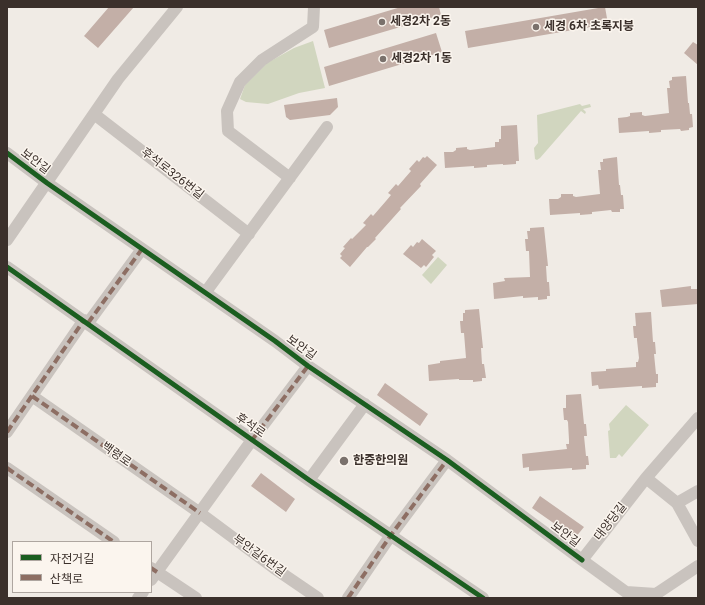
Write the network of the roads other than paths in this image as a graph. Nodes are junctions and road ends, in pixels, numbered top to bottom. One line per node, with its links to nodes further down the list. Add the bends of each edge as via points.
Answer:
1 (177, 7): 3 (street, via 136,56)
2 (314, 7): 6 (street, via 314,27 262,60 240,82 227,111 228,130)
3 (94, 114): 7 (street); 8 (street, 후석로326번길)
4 (328, 128): 6 (street)
5 (7, 153): 7 (street, 보안길)
6 (290, 178): 8 (street)
7 (47, 183): 9 (street); 10 (street, 보안길)
8 (249, 234): 12 (street)
9 (7, 240)
10 (142, 249): 12 (street, 보안길); 13 (street)
11 (7, 267): 13 (street, 후석로)
12 (205, 293): 14 (street, 보안길)
13 (86, 322): 15 (street); 19 (street, 후석로)
14 (308, 366): 16 (street, 보안길); 19 (street)
15 (32, 396): 18 (street); 26 (street, 백령로)
16 (365, 404): 20 (street, 보안길); 23 (street)
17 (698, 418): 22 (street, 대양당길)
18 (7, 432)
19 (252, 440): 23 (street, 후석로); 26 (street)
20 (447, 460): 27 (street); 30 (street, 보안길)
21 (7, 468): 28 (street)
22 (646, 478): 25 (street); 30 (street, 대양당길)
23 (309, 480): 27 (street, 후석로)
24 (698, 491): 25 (street)
25 (676, 503): 29 (street)
26 (200, 513): 32 (street); 34 (street, 부안길6번길)
27 (391, 535): 35 (street); 36 (street, 후석로)
28 (113, 541)
29 (698, 541)
30 (582, 560): 31 (street, via 626,592 656,594)
31 (698, 566)
32 (153, 573): 33 (street)
33 (196, 598)
34 (318, 598)
35 (348, 598)
36 (483, 598)

